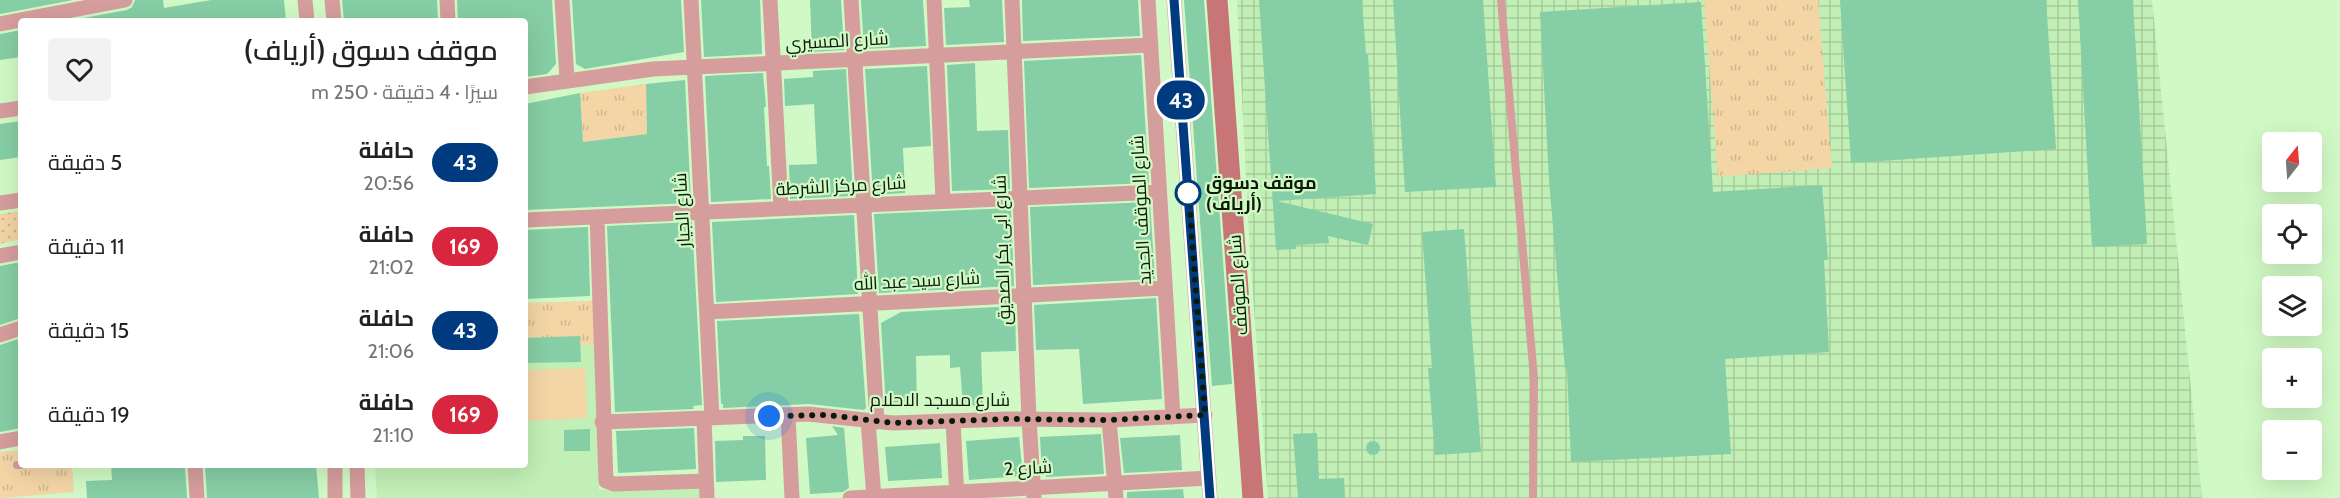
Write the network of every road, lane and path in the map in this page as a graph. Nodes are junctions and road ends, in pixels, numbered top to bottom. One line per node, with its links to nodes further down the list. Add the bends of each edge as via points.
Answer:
1 (125, 0): 15 (street)
2 (305, 0): 16 (street)
3 (333, 0): 17 (street)
4 (447, 0): 18 (street)
5 (562, 0): 27 (street)
6 (691, 0): 26 (street, شارع الجيار)
7 (770, 0): 25 (street)
8 (851, 0): 24 (street)
9 (934, 0): 23 (street)
10 (1012, 0): 22 (street, شارع ابى بكر الصديق)
11 (1148, 0): 21 (street, شارع الموقف الجديد)
12 (1174, 0): 50 (street)
13 (1217, 0): 76 (street, شارع الموقف)
14 (1501, 0): 77 (lane, via 1534,378)
15 (31, 18)
16 (307, 18)
17 (334, 18)
18 (448, 18)
19 (18, 21): 20 (street)
20 (0, 24)
21 (1151, 45): 22 (street, شارع المسيري); 31 (street, شارع الموقف الجديد)
22 (1014, 52): 23 (street, شارع المسيري); 32 (street, شارع ابى بكر الصديق)
23 (936, 55): 24 (street, شارع المسيري); 34 (street)
24 (855, 59): 25 (street, شارع المسيري); 36 (street)
25 (773, 63): 26 (street, شارع المسيري); 37 (street)
26 (694, 67): 27 (street, شارع المسيري); 38 (street, شارع الجيار)
27 (567, 80): 28 (street, شارع المسيري)
28 (528, 86)
29 (18, 108): 30 (street)
30 (0, 111)
31 (1159, 192): 32 (street, شارع مركز الشرطة); 43 (street, شارع الموقف الجديد)
32 (1020, 198): 34 (street, شارع مركز الشرطة); 44 (street, شارع ابى بكر الصديق)
33 (18, 201): 35 (street)
34 (942, 201): 36 (street, شارع مركز الشرطة)
35 (0, 204)
36 (864, 205): 37 (street, شارع مركز الشرطة); 45 (street)
37 (781, 208): 38 (street, شارع مركز الشرطة)
38 (702, 212): 39 (street, شارع مركز الشرطة); 46 (street, شارع الجيار)
39 (597, 217): 40 (street, شارع مركز الشرطة); 57 (street)
40 (528, 220)
41 (18, 253): 42 (street)
42 (0, 256)
43 (1164, 288): 44 (street, شارع سيد عبد الله); 51 (street, شارع الموقف الجديد)
44 (1024, 295): 45 (street, شارع سيد عبد الله); 53 (street, شارع ابى بكر الصديق)
45 (870, 303): 46 (street, شارع سيد عبد الله); 55 (street)
46 (707, 312): 52 (street, شارع الجيار)
47 (18, 329): 48 (street)
48 (0, 335)
49 (788, 415): 52 (street, شارع مسجد الاحلام); 55 (street, شارع مسجد الاحلام); 73 (street)
50 (1205, 415): 51 (street, شارع مسجد الاحلام); 63 (street)
51 (1173, 417): 54 (street, شارع مسجد الاحلام)
52 (708, 418): 57 (street, شارع مسجد الاحلام); 64 (street, شارع الجيار)
53 (1029, 419): 54 (street, شارع مسجد الاحلام); 56 (street, شارع مسجد الاحلام); 66 (street, شارع ابى بكر الصديق)
54 (1109, 420): 65 (street)
55 (873, 421): 56 (street, شارع مسجد الاحلام); 68 (street)
56 (952, 421): 67 (street)
57 (602, 422): 64 (street, via 607,483)
58 (18, 439): 59 (street)
59 (0, 442)
60 (195, 468): 69 (street)
61 (335, 468): 70 (street)
62 (357, 468): 71 (street)
63 (1209, 478): 65 (street, شارع 2); 75 (street)
64 (706, 481): 72 (street, شارع الجيار)
65 (1115, 491): 66 (street, شارع 2)
66 (1034, 493): 67 (street, شارع 2)
67 (957, 495): 68 (street, شارع 2)
68 (874, 497): 74 (street, شارع 2)
69 (197, 498)
70 (335, 498)
71 (358, 498)
72 (707, 498)
73 (792, 498)
74 (850, 498)
75 (1210, 498)
76 (1253, 498)
77 (1533, 498)

